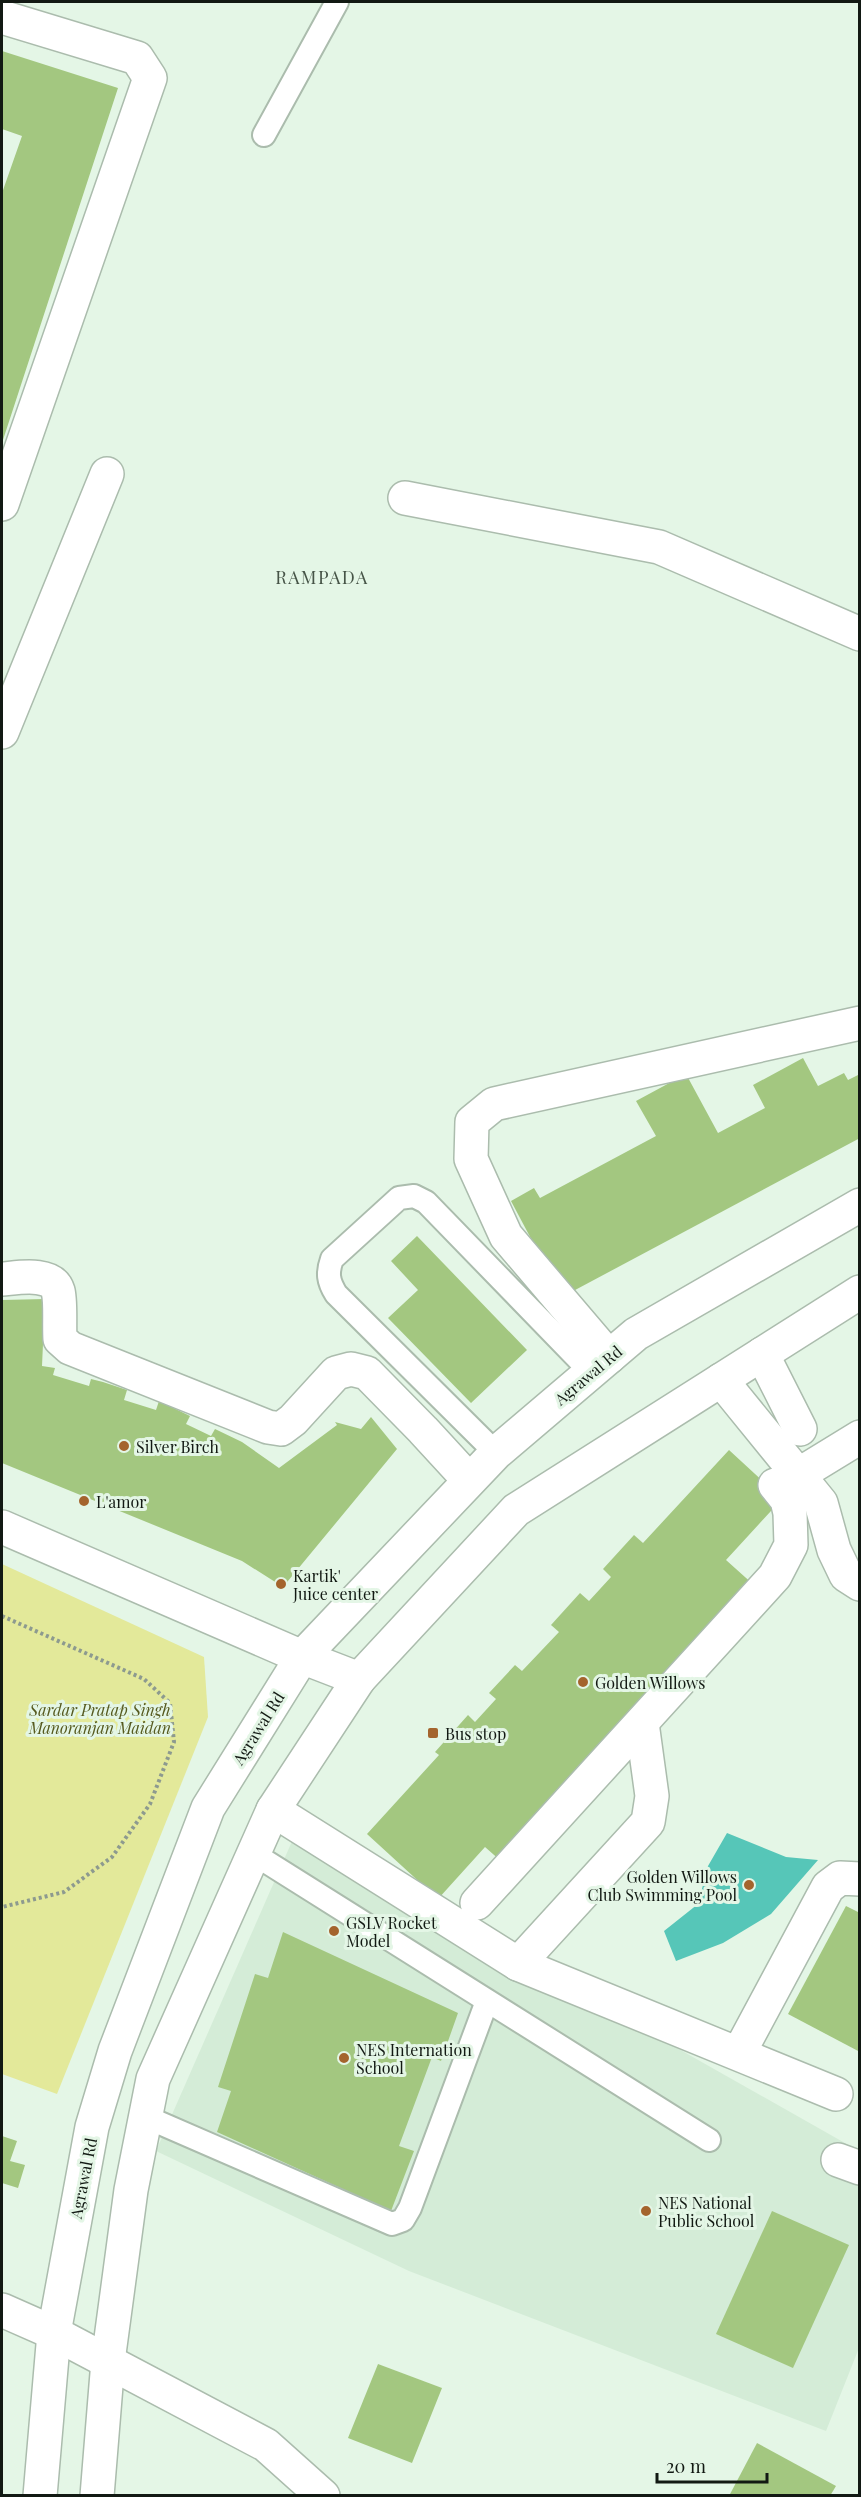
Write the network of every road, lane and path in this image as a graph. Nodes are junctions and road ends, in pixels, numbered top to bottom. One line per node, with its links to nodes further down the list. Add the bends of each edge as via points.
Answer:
1 (337, 2): 3 (lane)
2 (2, 17): 6 (street, via 137,58 150,78)
3 (264, 135)
4 (107, 474): 8 (street)
5 (405, 498): 7 (street, via 659,547)
6 (2, 504)
7 (860, 634)
8 (2, 732)
9 (860, 1023): 14 (street, via 494,1104 472,1122 471,1158 506,1236)
10 (860, 1205): 14 (street, Agrawal Rd, via 636,1334)
11 (2, 1279): 20 (street, via 51,1281 58,1290 60,1339 70,1348 268,1427 281,1429 293,1420 336,1373 351,1369 367,1373)
12 (860, 1292): 13 (street)
13 (762, 1354): 15 (street); 16 (street)
14 (600, 1365): 18 (street, Agrawal Rd); 18 (lane, via 426,1202 414,1196 399,1198 332,1259 329,1283)
15 (721, 1380): 19 (street); 25 (street, via 516,1510)
16 (800, 1429)
17 (860, 1437): 19 (street)
18 (496, 1453): 20 (street, Agrawal Rd)
19 (786, 1474): 22 (street, via 821,1503 834,1550 846,1575); 26 (street, via 791,1545 775,1576)
20 (469, 1480): 24 (street, Agrawal Rd)
21 (2, 1527): 24 (street)
22 (860, 1584)
23 (2, 1616): 31 (path, via 144,1679 170,1703 174,1742 150,1804 112,1857 64,1892)
24 (302, 1658): 25 (street); 39 (street, Agrawal Rd, via 208,1808 115,2051 92,2127)
25 (359, 1679): 27 (street)
26 (642, 1723): 30 (street); 32 (street, via 652,1796 648,1822)
27 (273, 1810): 28 (street); 32 (street)
28 (254, 1854): 33 (lane); 36 (street, via 153,2079)
29 (860, 1879): 34 (street, via 840,1878 828,1887)
30 (477, 1903)
31 (2, 1906)
32 (518, 1964): 34 (street)
33 (487, 2001): 36 (lane, via 410,2208 403,2220 392,2224); 37 (lane)
34 (739, 2053): 35 (street)
35 (836, 2094)
36 (146, 2117): 40 (street, via 131,2190)
37 (709, 2140)
38 (2, 2310): 39 (street)
39 (54, 2333): 40 (street); 41 (street, Agrawal Rd)
40 (108, 2361): 42 (street); 43 (street, via 266,2445)
41 (40, 2496)
42 (97, 2496)
43 (323, 2496)

